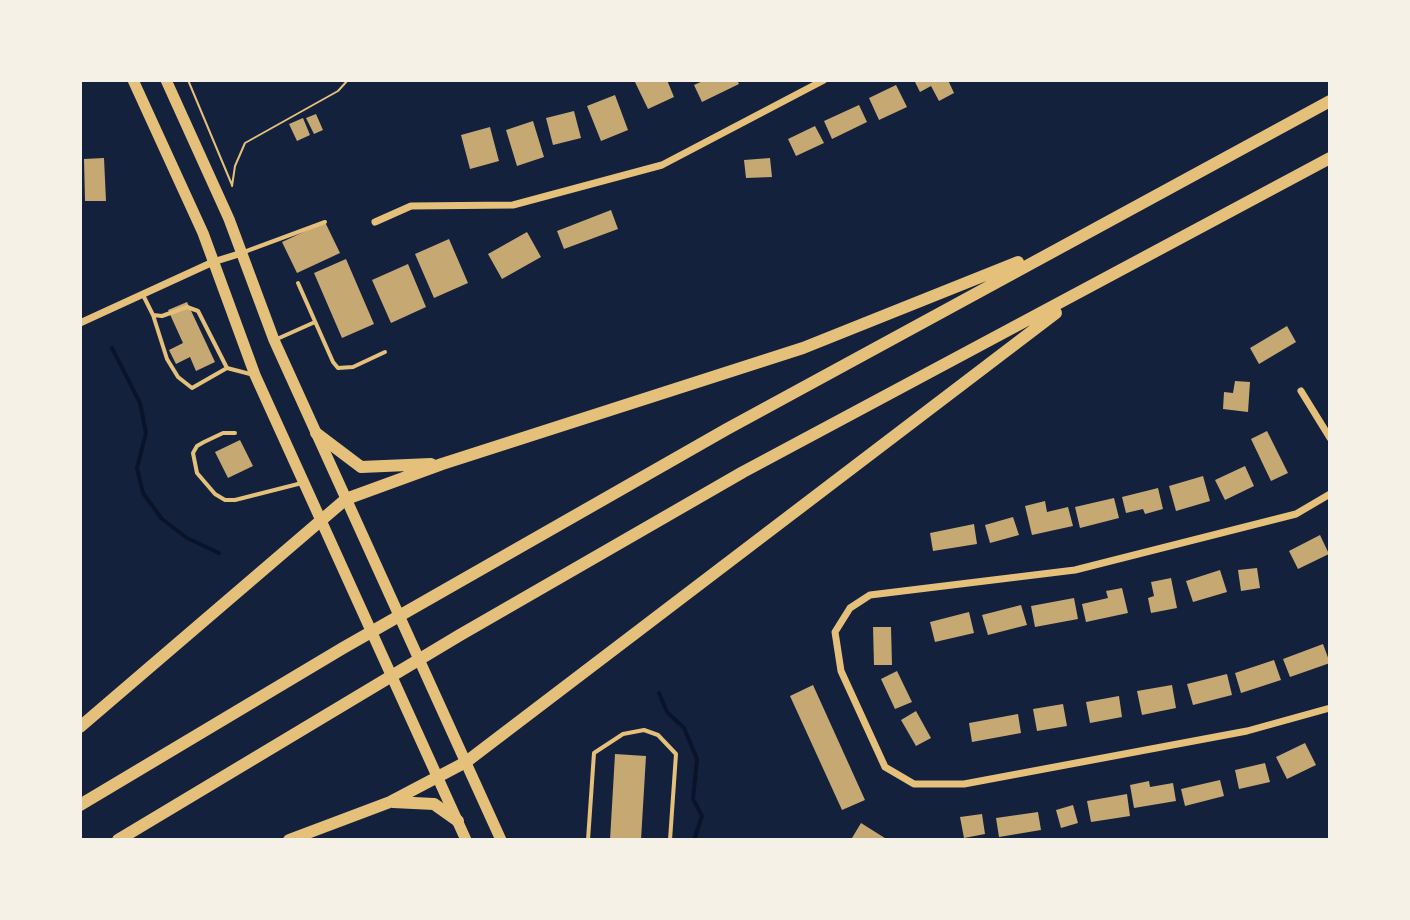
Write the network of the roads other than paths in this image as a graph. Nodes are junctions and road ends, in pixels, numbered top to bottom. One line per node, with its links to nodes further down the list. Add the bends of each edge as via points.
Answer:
1 (133, 80): 10 (main road)
2 (166, 80): 8 (main road)
3 (824, 80): 7 (street, via 662,165 513,205 411,206)
4 (1330, 101): 9 (highway)
5 (1330, 158): 12 (highway)
6 (325, 222): 8 (lane)
7 (375, 222)
8 (242, 253): 10 (street); 17 (main road)
9 (1044, 254): 25 (highway, via 803,348); 35 (highway, via 343,648)
10 (213, 262): 13 (street); 20 (main road)
11 (298, 283): 15 (lane)
12 (1084, 292): 32 (highway); 37 (highway, via 743,472)
13 (143, 295): 14 (lane); 16 (street)
14 (153, 315): 19 (lane, via 187,307 198,311); 19 (lane, via 167,359 192,388)
15 (315, 322): 17 (lane); 18 (lane, via 338,368)
16 (80, 323)
17 (274, 340): 23 (main road)
18 (385, 352)
19 (227, 368): 20 (lane)
20 (255, 375): 26 (main road)
21 (1301, 391): 24 (street)
22 (235, 433): 26 (lane, via 204,442 193,453 197,473 215,494 235,500)
23 (316, 433): 25 (highway, via 361,467); 28 (main road)
24 (1330, 438)
25 (442, 464): 28 (highway)
26 (305, 482): 29 (main road)
27 (1330, 494): 30 (street, via 1296,514 1075,570 870,595 850,608 835,632 841,671 885,767 914,784 964,784 1247,731)
28 (346, 499): 29 (highway); 32 (main road)
29 (320, 521): 31 (highway); 33 (main road)
30 (1330, 708)
31 (80, 727)
32 (466, 762): 33 (highway); 40 (main road)
33 (439, 778): 34 (highway); 36 (main road)
34 (390, 802): 36 (highway, via 434,804); 38 (highway)
35 (80, 805)
36 (458, 821): 39 (main road)
37 (118, 840)
38 (289, 840)
39 (466, 840)
40 (501, 840)
41 (588, 840): 42 (lane, via 594,753 623,734 644,730 658,735 676,754)
42 (670, 840)

